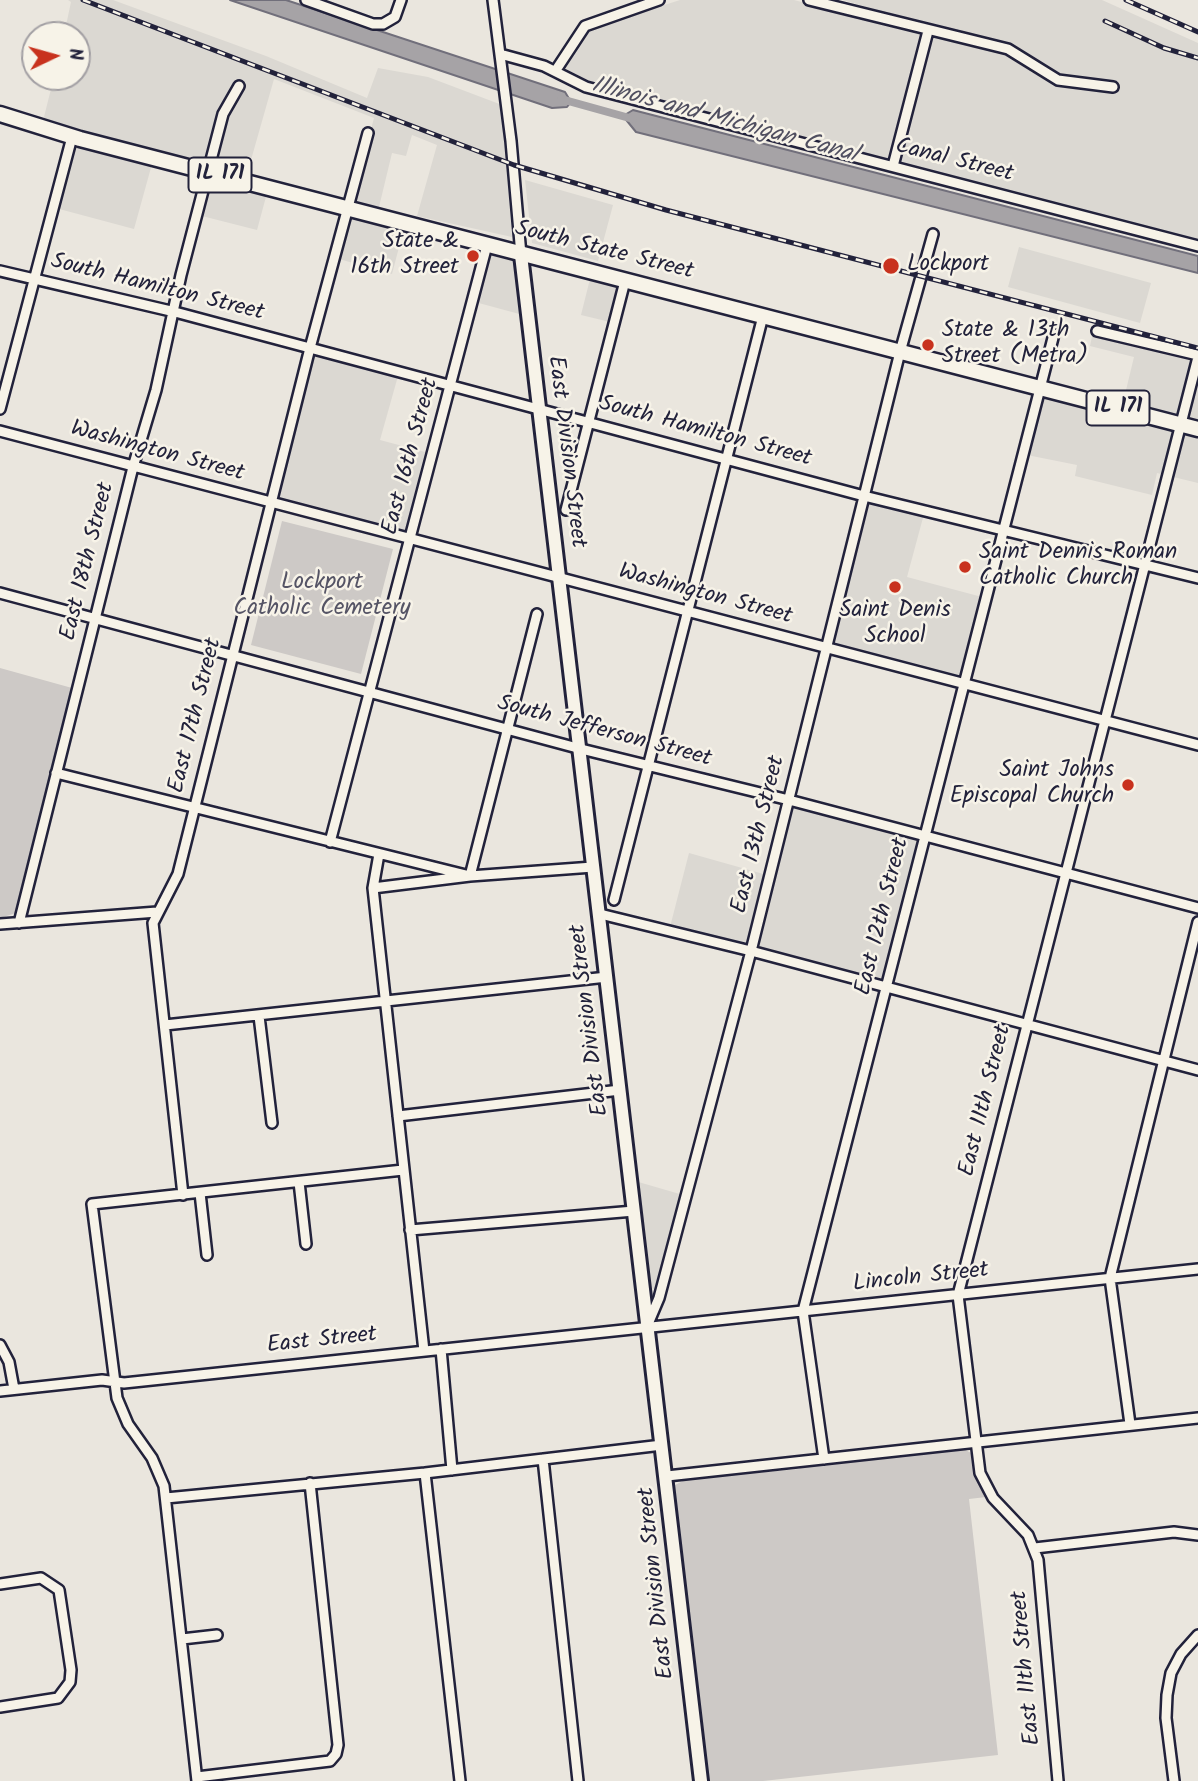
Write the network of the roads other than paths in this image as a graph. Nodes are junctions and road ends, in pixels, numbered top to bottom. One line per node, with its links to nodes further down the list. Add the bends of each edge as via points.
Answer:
1 (306, 0): 2 (street, via 383,24 395,17)
2 (401, 0)
3 (493, 0): 7 (street)
4 (659, 0): 8 (street, via 585,26)
5 (809, 0): 6 (street)
6 (928, 31): 10 (street, via 1008,49 1058,79); 14 (street)
7 (501, 58): 8 (street, Canal Street); 20 (street)
8 (556, 70): 14 (street, Canal Street, via 586,87)
9 (239, 86): 15 (street, East 18th Street, via 223,114)
10 (1112, 87)
11 (0, 114): 13 (main road, South State Street / IL 171)
12 (369, 133): 16 (street, East 17th Street)
13 (72, 137): 15 (main road, South State Street / IL 171); 22 (street)
14 (893, 166): 19 (street, Canal Street)
15 (208, 172): 16 (main road, South State Street / IL 171); 24 (street, East 18th Street)
16 (348, 208): 18 (main road, South State Street / IL 171); 28 (street, East 17th Street)
17 (933, 234): 29 (street, East 13th Street)
18 (487, 245): 20 (main road, South State Street / IL 171); 31 (street, East 16th Street)
19 (1198, 247)
20 (521, 255): 23 (main road, South State Street / IL 171); 33 (street, East Division Street)
21 (0, 271): 22 (street, South Hamilton Street)
22 (34, 278): 24 (street, South Hamilton Street); 34 (street)
23 (625, 281): 25 (main road, South State Street / IL 171); 35 (street)
24 (175, 312): 28 (street, South Hamilton Street); 40 (street, East 18th Street)
25 (763, 316): 29 (main road, South State Street / IL 171); 39 (street)
26 (1097, 331): 30 (street)
27 (1054, 334): 32 (street, East 12th Street)
28 (310, 348): 31 (street, South Hamilton Street); 42 (street, East 17th Street)
29 (900, 352): 32 (main road, South State Street / IL 171); 41 (street, East 13th Street)
30 (1198, 356): 36 (street, East 11th Street)
31 (451, 386): 33 (street, South Hamilton Street); 45 (street, East 16th Street)
32 (1039, 388): 36 (main road, South State Street / IL 171); 44 (street, East 12th Street)
33 (537, 408): 35 (street, South Hamilton Street); 47 (street, East Division Street)
34 (0, 409)
35 (589, 422): 39 (street, South Hamilton Street); 43 (street)
36 (1179, 424): 37 (main road, South State Street / IL 171); 46 (street, East 11th Street)
37 (1198, 429)
38 (0, 431): 40 (street, Washington Street)
39 (725, 459): 41 (street, South Hamilton Street); 50 (street)
40 (133, 467): 42 (street, Washington Street); 52 (street, East 18th Street)
41 (864, 496): 44 (street, South Hamilton Street); 53 (street, East 13th Street)
42 (272, 503): 45 (street, Washington Street); 54 (street, East 17th Street)
43 (566, 510)
44 (1004, 530): 46 (street, South Hamilton Street); 55 (street, East 12th Street)
45 (410, 538): 47 (street, Washington Street); 56 (street, East 16th Street)
46 (1143, 564): 48 (street, South Hamilton Street); 57 (street, East 11th Street)
47 (560, 578): 50 (street, Washington Street); 60 (street, East Division Street)
48 (1198, 578)
49 (0, 593): 52 (street, South Jefferson Street)
50 (686, 612): 53 (street, Washington Street); 61 (street)
51 (537, 614): 58 (street)
52 (95, 617): 54 (street, South Jefferson Street); 62 (street, East 18th Street)
53 (826, 648): 55 (street, Washington Street); 63 (street, East 13th Street)
54 (232, 655): 56 (street, South Jefferson Street); 64 (street, East 17th Street)
55 (964, 684): 57 (street, Washington Street); 65 (street, East 12th Street)
56 (369, 690): 58 (street, South Jefferson Street); 66 (street, East 16th Street)
57 (1104, 721): 59 (street, Washington Street); 69 (street, East 11th Street)
58 (506, 727): 60 (street, South Jefferson Street); 70 (street)
59 (1198, 745)
60 (581, 749): 61 (street, South Jefferson Street); 68 (street, East Division Street)
61 (647, 765): 63 (street, South Jefferson Street); 72 (street)
62 (56, 773): 64 (street); 77 (street, East 18th Street)
63 (789, 800): 65 (street, South Jefferson Street); 79 (street, East 13th Street)
64 (195, 806): 66 (street); 74 (street, East 17th Street, via 174,886)
65 (923, 836): 69 (street, South Jefferson Street); 81 (street, East 12th Street)
66 (330, 842): 67 (street)
67 (379, 854): 70 (street); 71 (street)
68 (593, 867): 70 (street); 75 (street, East Division Street)
69 (1065, 873): 73 (street, South Jefferson Street); 85 (street, East 11th Street)
70 (470, 876): 71 (street)
71 (373, 888): 82 (street)
72 (614, 900)
73 (1198, 908)
74 (158, 912): 77 (street); 84 (street, East 17th Street, via 153,923)
75 (600, 915): 79 (street); 80 (street, East Division Street)
76 (1198, 922): 86 (street)
77 (19, 923): 78 (street)
78 (0, 924)
79 (751, 951): 81 (street); 103 (street, East 13th Street)
80 (607, 977): 82 (street); 88 (street, East Division Street)
81 (887, 987): 85 (street); 102 (street, East 12th Street)
82 (386, 1001): 83 (street); 89 (street)
83 (259, 1016): 84 (street); 90 (street)
84 (164, 1025): 94 (street, East 17th Street)
85 (1026, 1026): 86 (street); 101 (street, East 11th Street)
86 (1163, 1062): 87 (street); 100 (street)
87 (1198, 1070)
88 (620, 1090): 89 (street); 95 (street, East Division Street)
89 (398, 1116): 91 (street)
90 (272, 1123)
91 (403, 1170): 92 (street); 96 (street)
92 (299, 1182): 93 (street); 97 (street)
93 (200, 1193): 94 (street); 98 (street)
94 (183, 1195): 107 (street, via 92,1204)
95 (634, 1211): 96 (street); 103 (street, East Division Street)
96 (410, 1230): 106 (street)
97 (306, 1244)
98 (207, 1255)
99 (1198, 1269): 100 (street, Lincoln Street)
100 (1110, 1278): 101 (street, Lincoln Street); 111 (street)
101 (958, 1295): 102 (street, Lincoln Street); 112 (street, East 11th Street)
102 (803, 1311): 103 (street, Lincoln Street); 115 (street, East 12th Street)
103 (648, 1325): 105 (street, East Street); 113 (street, East Division Street)
104 (0, 1345): 108 (street, via 9,1362)
105 (441, 1349): 106 (street, East Street); 116 (street)
106 (424, 1351): 107 (street, East Street, via 124,1383)
107 (114, 1380): 108 (street, East Street); 120 (street, via 124,1416 156,1465)
108 (14, 1390): 109 (street, East Street)
109 (0, 1391)
110 (1198, 1418): 111 (street)
111 (1130, 1424): 112 (street)
112 (975, 1441): 115 (street); 122 (street, East 11th Street, via 985,1483)
113 (662, 1445): 114 (street); 118 (street, East Division Street)
114 (543, 1459): 116 (street); 130 (street)
115 (824, 1459): 118 (street)
116 (452, 1470): 117 (street)
117 (425, 1473): 119 (street); 129 (street)
118 (667, 1476): 131 (street, East Division Street)
119 (310, 1483): 120 (street); 128 (street, via 336,1754 330,1761)
120 (166, 1498): 126 (street)
121 (1198, 1535): 122 (street, via 1174,1532)
122 (1035, 1548): 132 (street, East 11th Street)
123 (0, 1584): 127 (street, via 41,1578 51,1583 63,1600 70,1658 70,1682 64,1692 48,1702)
124 (217, 1635): 126 (street)
125 (1198, 1635): 133 (street, via 1171,1673 1167,1695)
126 (182, 1639): 128 (street)
127 (0, 1707)
128 (197, 1779)
129 (460, 1781)
130 (578, 1781)
131 (701, 1781)
132 (1058, 1781)
133 (1174, 1781)

